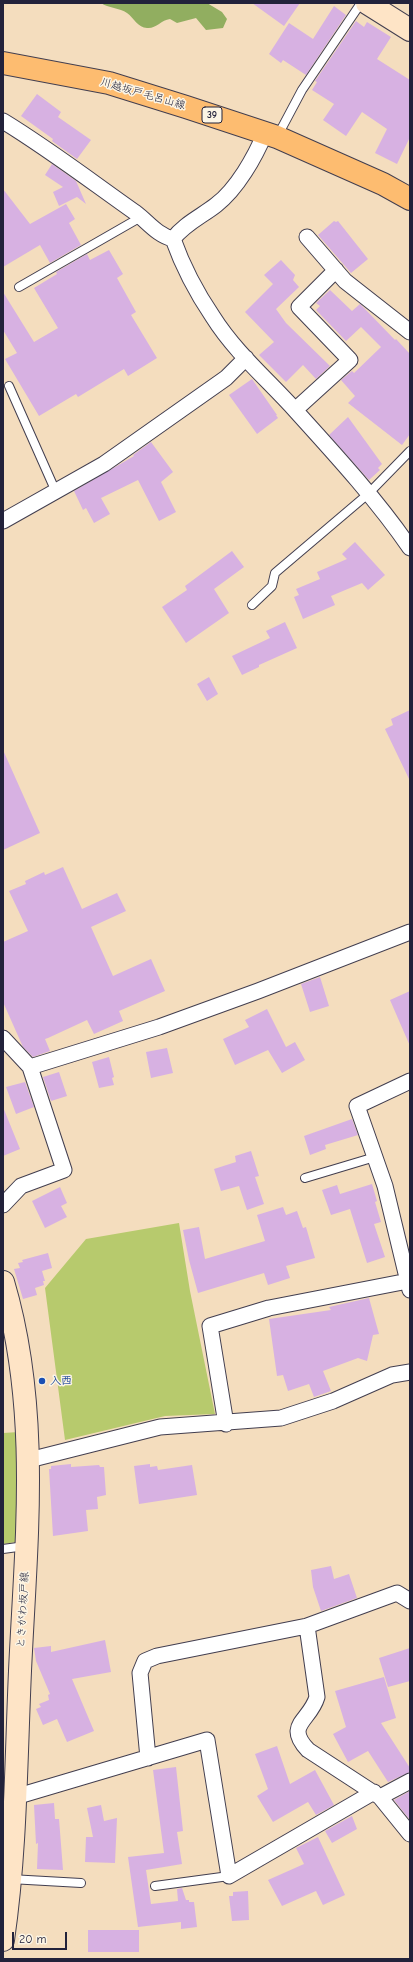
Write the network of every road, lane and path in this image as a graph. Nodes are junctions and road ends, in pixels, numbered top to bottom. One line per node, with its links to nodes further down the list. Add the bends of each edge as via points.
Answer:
1 (362, 3): 6 (lane)
2 (367, 3): 3 (main road)
3 (410, 30)
4 (3, 63): 6 (main road, 川越坂戸毛呂山線 / 39, via 109,83)
5 (3, 121): 8 (street)
6 (271, 135): 7 (main road, 川越坂戸毛呂山線 / 39, via 383,184); 10 (street, via 218,204)
7 (410, 199)
8 (141, 217): 10 (street, via 163,236); 12 (lane)
9 (307, 237): 11 (street)
10 (172, 239): 14 (street, via 184,269 213,318)
11 (336, 270): 13 (street, via 345,281); 16 (street, via 299,307 350,360)
12 (19, 287)
13 (410, 332)
14 (246, 358): 16 (street); 18 (street, via 226,378 104,464)
15 (9, 386): 18 (lane)
16 (295, 410): 19 (street)
17 (410, 450): 19 (lane)
18 (56, 492): 20 (street)
19 (368, 494): 21 (street); 22 (lane, via 275,573 272,586)
20 (3, 520)
21 (410, 548)
22 (252, 605)
23 (410, 932): 25 (street, via 166,1025)
24 (3, 1038): 25 (street)
25 (30, 1068): 29 (street, via 64,1170 21,1186)
26 (410, 1081): 27 (street, via 357,1106)
27 (375, 1157): 28 (lane); 30 (street)
28 (305, 1178)
29 (3, 1205)
30 (405, 1248): 31 (street)
31 (409, 1286): 34 (street, via 269,1308 210,1326)
32 (4, 1290): 35 (main road, ときがわ坂戸線, via 18,1347 26,1399)
33 (410, 1372): 34 (street, via 392,1375 333,1401 281,1418)
34 (226, 1424): 35 (street, via 160,1427)
35 (29, 1460): 36 (main road, ときがわ坂戸線)
36 (26, 1546): 37 (lane); 43 (main road, ときがわ坂戸線)
37 (3, 1549)
38 (410, 1600): 39 (street, via 397,1593)
39 (307, 1626): 40 (street, via 157,1656 145,1661 140,1673); 42 (street, via 318,1697 303,1720 297,1736 308,1750)
40 (148, 1758): 43 (street); 46 (street, via 207,1740)
41 (410, 1781): 42 (street)
42 (377, 1795): 44 (street); 46 (street)
43 (14, 1797): 45 (main road, ときがわ坂戸線)
44 (410, 1834)
45 (8, 1867): 47 (lane); 49 (main road, ときがわ坂戸線)
46 (228, 1876): 48 (lane)
47 (81, 1883)
48 (155, 1886)
49 (3, 1940)

